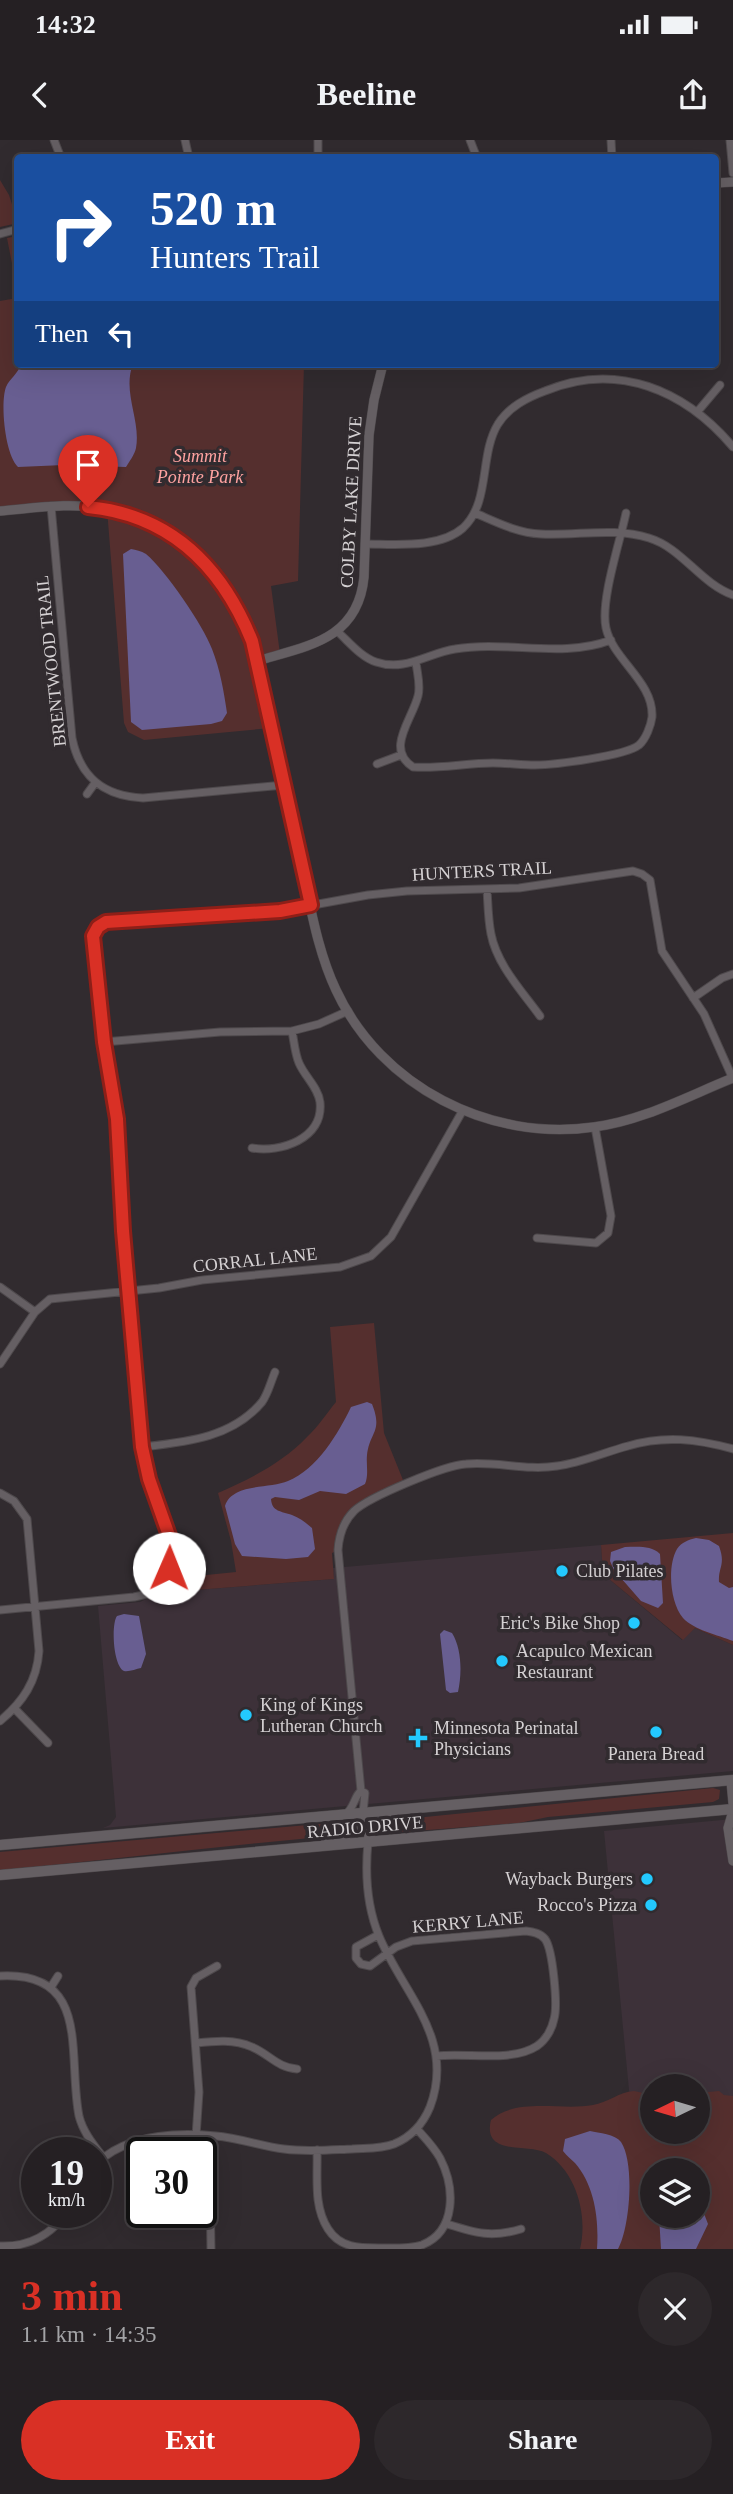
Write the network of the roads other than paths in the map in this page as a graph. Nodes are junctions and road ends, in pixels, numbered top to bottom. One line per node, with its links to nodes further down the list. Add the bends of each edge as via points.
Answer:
1 (730, 140): 2 (street)
2 (733, 173)
3 (382, 368): 12 (street, COLBY LAKE DRIVE, via 370,422)
4 (720, 385): 5 (street)
5 (698, 411): 6 (street); 9 (street, via 655,389 611,379 580,380 526,398 507,412 494,432)
6 (733, 447)
7 (51, 506): 8 (street); 16 (street, via 107,509 146,521 177,539 220,579 243,619); 20 (street, BRENTWOOD TRAIL, via 72,738)
8 (0, 511)
9 (474, 513): 11 (street, via 509,528 539,534); 12 (street, via 461,529 441,540)
10 (626, 513): 11 (street)
11 (622, 532): 13 (street, via 664,544 712,584); 15 (street, via 606,605)
12 (365, 544): 14 (street, COLBY LAKE DRIVE, via 362,595)
13 (733, 595)
14 (338, 632): 16 (street); 17 (street, via 376,662)
15 (611, 640): 17 (street, via 577,649 454,649); 18 (street, via 650,705 652,717 641,748 536,765 413,767)
16 (257, 661): 21 (street)
17 (416, 662): 18 (street, via 418,698 402,737)
18 (401, 755): 19 (street)
19 (377, 764)
20 (94, 783): 21 (street, via 143,798); 22 (street)
21 (284, 785): 24 (street)
22 (87, 794)
23 (487, 889): 24 (street, HUNTERS TRAIL, via 407,891); 26 (street, HUNTERS TRAIL, via 633,871 642,874 653,889 662,951); 28 (street, via 496,949)
24 (311, 905): 27 (street, via 329,975); 30 (street, HUNTERS TRAIL, via 106,922 98,927 93,941)
25 (733, 974): 26 (street)
26 (693, 998): 31 (street, HUNTERS TRAIL)
27 (348, 1011): 29 (street); 32 (street, via 397,1070)
28 (540, 1016)
29 (292, 1031): 30 (street); 34 (street, via 298,1061 320,1100 317,1119 301,1140 289,1147)
30 (104, 1042): 37 (street, via 117,1119)
31 (733, 1078): 33 (street, via 636,1117)
32 (463, 1110): 33 (street, via 528,1129); 37 (street, CORRAL LANE, via 391,1237 371,1256 340,1267)
33 (595, 1127): 35 (street, via 611,1216 608,1233 596,1242)
34 (252, 1148)
35 (537, 1238)
36 (0, 1287): 38 (street)
37 (128, 1291): 38 (street, CORRAL LANE, via 57,1298); 41 (street)
38 (35, 1312): 39 (street)
39 (0, 1364)
40 (275, 1372): 41 (street, via 264,1400 221,1433)
41 (142, 1447): 44 (street, via 172,1544 164,1578 147,1594 134,1597)
42 (733, 1449): 50 (street, via 670,1438 557,1466 460,1464 433,1472 354,1511 343,1527 338,1549)
43 (0, 1493): 44 (street, via 14,1501 27,1519)
44 (36, 1606): 45 (street); 46 (street, via 38,1666 23,1700)
45 (0, 1610)
46 (14, 1708): 47 (street); 48 (street)
47 (0, 1721)
48 (48, 1743)
49 (732, 1780): 51 (street); 52 (main road, RADIO DRIVE)
50 (361, 1791): 54 (street, via 365,1793); 55 (street)
51 (733, 1802)
52 (432, 1807): 54 (main road, RADIO DRIVE); 56 (main road, via 382,1820 372,1829)
53 (733, 1810): 56 (main road, RADIO DRIVE); 59 (street, via 728,1828)
54 (363, 1813): 55 (main road, RADIO DRIVE); 58 (main road, via 348,1835)
55 (344, 1815): 57 (main road, RADIO DRIVE)
56 (368, 1842): 58 (main road, RADIO DRIVE); 61 (street, via 370,1908)
57 (0, 1845)
58 (299, 1849): 60 (main road, RADIO DRIVE)
59 (733, 1861)
60 (0, 1875)
61 (378, 1935): 62 (street); 62 (street, via 356,1947 356,1958 370,1966)
62 (387, 1953): 68 (street, via 424,2017); 68 (street, KERRY LANE, via 412,1941 526,1931 547,1941 555,2009 544,2040 513,2054)
63 (217, 1966): 67 (street, via 191,1987)
64 (0, 1976): 66 (street, via 26,1976)
65 (58, 1976): 66 (street)
66 (51, 1987): 72 (street, via 62,2000 71,2025 82,2123)
67 (196, 2043): 69 (street, via 240,2043 286,2068); 71 (street)
68 (436, 2056): 70 (street, via 433,2099)
69 (297, 2069)
70 (417, 2129): 73 (street, via 379,2147); 75 (street, via 445,2170 450,2198)
71 (196, 2136): 73 (street); 74 (street, via 131,2142)
72 (89, 2137)
73 (317, 2150): 75 (street, via 321,2215 343,2244 408,2248 432,2240)
74 (112, 2151)
75 (447, 2224): 78 (street, via 478,2234 501,2235)
76 (52, 2228): 79 (street, via 30,2242)
77 (211, 2228): 80 (street)
78 (521, 2229)
79 (0, 2246)
80 (211, 2249)

